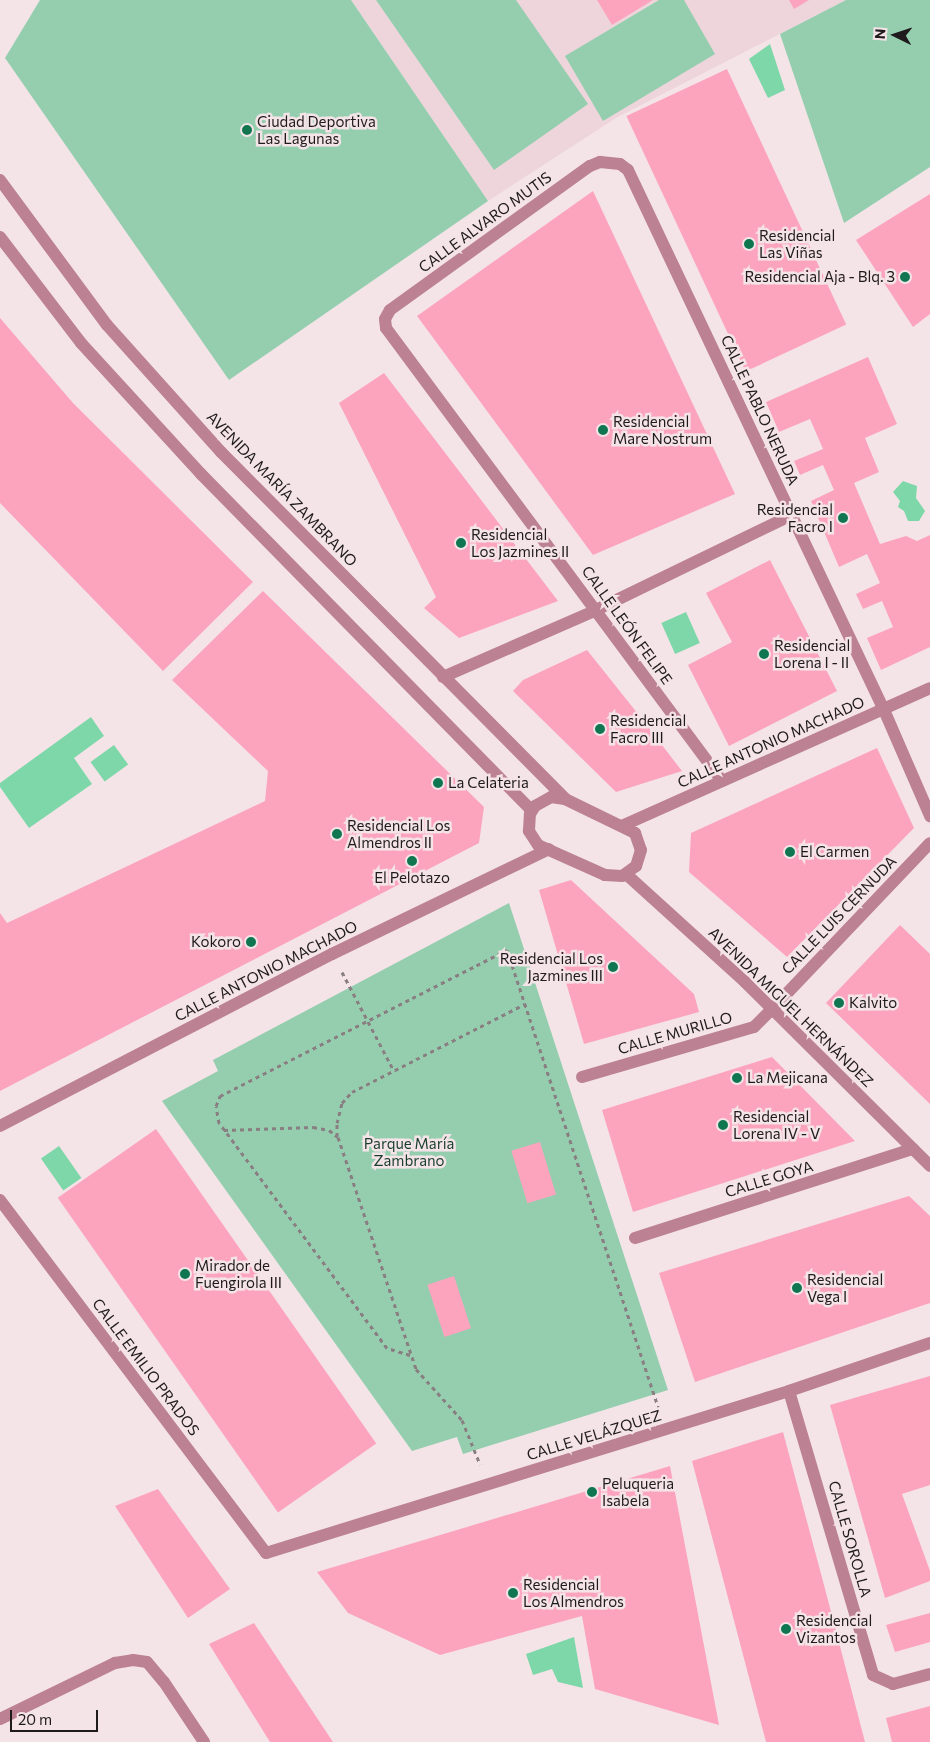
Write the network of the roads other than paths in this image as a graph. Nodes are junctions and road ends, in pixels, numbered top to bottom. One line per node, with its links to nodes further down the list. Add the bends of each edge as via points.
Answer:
1 (610, 161): 4 (street, CALLE ALVARO MUTIS, via 590,166 390,310); 5 (street, CALLE PABLO NERUDA, via 628,170)
2 (0, 180): 7 (street, AVENIDA MARÍA ZAMBRANO, via 114,332 221,452)
3 (0, 237): 12 (street, via 81,343 201,474)
4 (384, 318): 6 (street, CALLE LEÓN FELIPE, via 386,328)
5 (792, 515): 6 (street); 9 (street, CALLE PABLO NERUDA)
6 (596, 610): 7 (street); 10 (street, CALLE LEÓN FELIPE)
7 (443, 678): 11 (street, AVENIDA MARÍA ZAMBRANO)
8 (930, 688): 9 (street, CALLE ANTONIO MACHADO)
9 (884, 710): 10 (street, CALLE ANTONIO MACHADO); 13 (street, CALLE PABLO NERUDA)
10 (722, 781): 14 (street, CALLE ANTONIO MACHADO)
11 (565, 799): 12 (street, via 550,797); 14 (street)
12 (532, 811): 16 (street, via 528,822 532,838)
13 (930, 816)
14 (624, 825): 17 (street, via 635,833 641,850 636,866)
15 (930, 843): 18 (street, CALLE LUIS CERNUDA)
16 (549, 849): 17 (street, via 605,875); 20 (street, CALLE ANTONIO MACHADO, via 332,954)
17 (626, 874): 18 (street, AVENIDA MIGUEL HERNÁNDEZ)
18 (772, 1009): 19 (street, CALLE MURILLO, via 754,1027); 21 (street, AVENIDA MIGUEL HERNÁNDEZ)
19 (582, 1077)
20 (0, 1126)
21 (924, 1155): 23 (street, CALLE GOYA)
22 (0, 1200): 26 (street, CALLE EMILIO PRADOS)
23 (634, 1238)
24 (930, 1343): 25 (street, CALLE VELÁZQUEZ)
25 (789, 1391): 26 (street, CALLE VELÁZQUEZ); 27 (street, CALLE SOROLLA, via 873,1675 893,1684)
26 (266, 1553)
27 (930, 1674)
28 (0, 1719): 29 (street, via 115,1663 133,1660 146,1662 164,1682)
29 (204, 1742)

